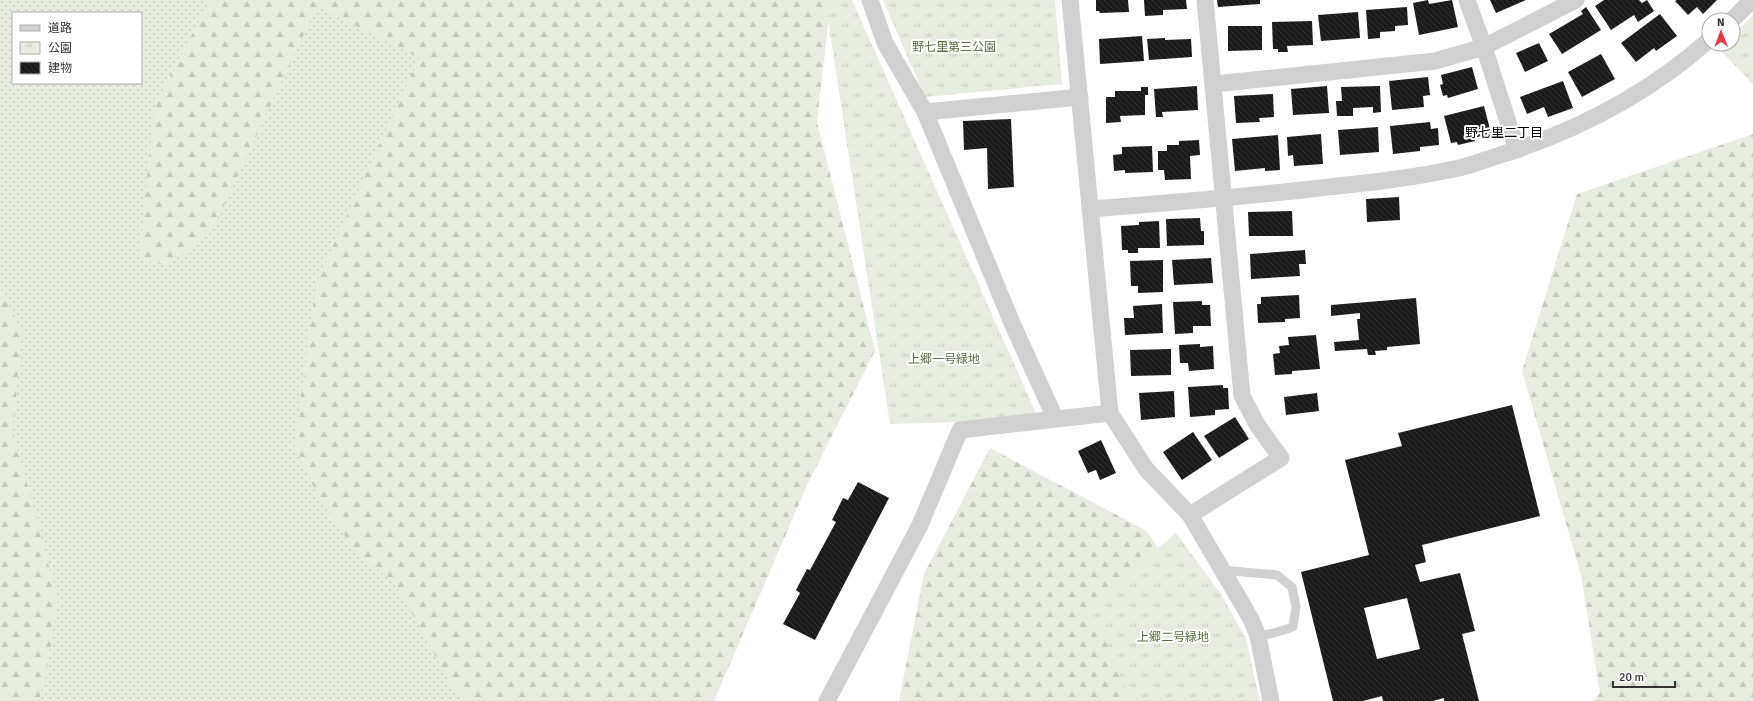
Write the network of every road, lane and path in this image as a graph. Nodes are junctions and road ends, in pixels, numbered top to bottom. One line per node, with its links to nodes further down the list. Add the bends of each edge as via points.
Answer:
1 (870, 0): 12 (street, via 885,43)
2 (1070, 0): 11 (street)
3 (1205, 0): 10 (street)
4 (1467, 0): 8 (street)
5 (1576, 0): 8 (street)
6 (1752, 0): 7 (street)
7 (1740, 12)
8 (1484, 47): 10 (street, via 1435,61); 13 (street)
9 (1701, 47): 13 (street, via 1687,60 1599,116)
10 (1214, 84): 14 (street)
11 (1080, 97): 12 (street); 15 (street)
12 (925, 112): 17 (street, via 1012,323)
13 (1516, 150): 14 (street, via 1460,168 1384,181)
14 (1223, 199): 15 (street); 18 (street, via 1242,396 1258,426 1281,458)
15 (1090, 209): 16 (street)
16 (1110, 413): 17 (street); 18 (street, via 1146,469)
17 (1056, 418): 21 (street, via 960,430 920,525)
18 (1190, 515): 19 (street)
19 (1221, 570): 20 (street, via 1251,619); 20 (lane, via 1277,575 1292,587 1296,607 1293,626)
20 (1258, 636): 22 (street)
21 (827, 701)
22 (1271, 701)

